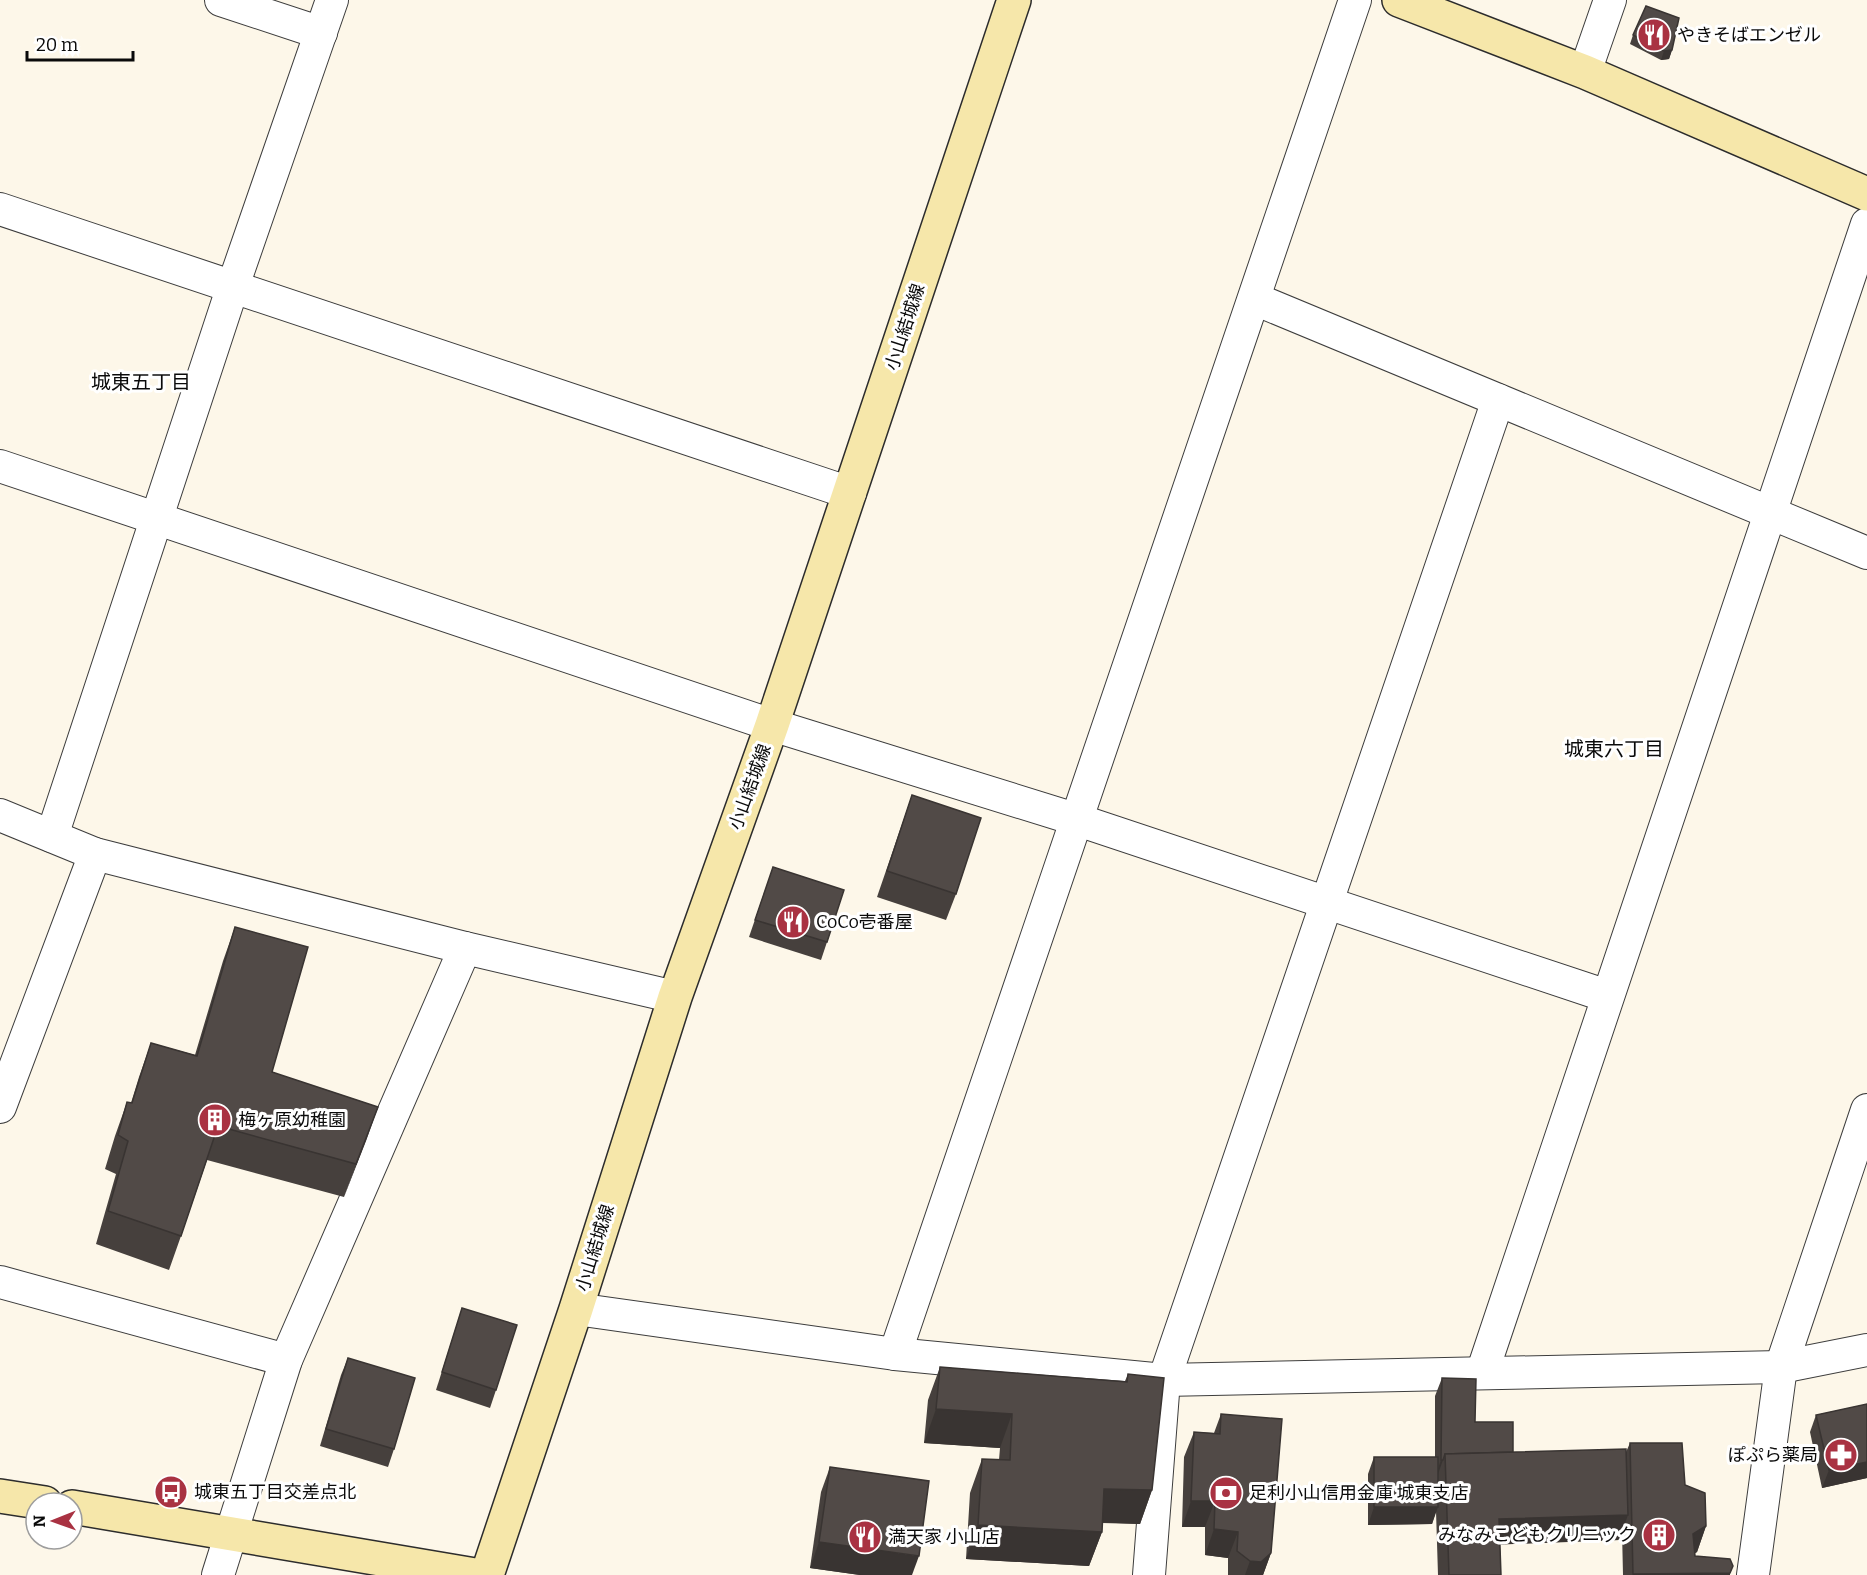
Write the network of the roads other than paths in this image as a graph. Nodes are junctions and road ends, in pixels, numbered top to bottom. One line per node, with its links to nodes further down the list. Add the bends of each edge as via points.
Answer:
1 (221, 0): 7 (street)
2 (333, 0): 7 (street)
3 (1014, 0): 16 (main road, 小山結城線)
4 (1355, 0): 13 (street)
5 (1399, 0): 8 (main road)
6 (1610, 0): 8 (street)
7 (321, 33): 12 (street)
8 (1585, 72): 9 (main road)
9 (1867, 194)
10 (0, 209): 12 (street)
11 (1867, 224): 17 (street)
12 (233, 286): 16 (street); 18 (street)
13 (1255, 299): 14 (street); 22 (street)
14 (1498, 400): 17 (street); 25 (street)
15 (0, 466): 18 (street)
16 (850, 493): 20 (main road, 小山結城線)
17 (1771, 513): 19 (street); 27 (street)
18 (157, 519): 20 (street); 23 (street)
19 (1867, 553)
20 (772, 725): 22 (street); 28 (main road, 小山結城線)
21 (0, 815): 23 (street)
22 (1078, 820): 25 (street); 34 (street)
23 (52, 836): 24 (street)
24 (95, 854): 26 (street); 29 (street)
25 (1329, 903): 27 (street); 38 (street)
26 (465, 948): 28 (street); 35 (street)
27 (1607, 996): 37 (street)
28 (675, 997): 32 (main road, 小山結城線)
29 (0, 1107)
30 (1867, 1110): 36 (street)
31 (0, 1282): 35 (street)
32 (576, 1309): 34 (street); 45 (main road, 小山結城線)
33 (1867, 1350): 36 (street)
34 (895, 1354): 38 (street)
35 (286, 1360): 42 (street)
36 (1781, 1367): 37 (street); 47 (street)
37 (1482, 1373): 38 (street)
38 (1164, 1380): 46 (street)
39 (0, 1496): 40 (main road)
40 (24, 1500)
41 (84, 1510): 42 (main road)
42 (231, 1534): 43 (street); 44 (main road)
43 (218, 1575)
44 (475, 1575)
45 (487, 1575)
46 (1149, 1575)
47 (1753, 1575)

